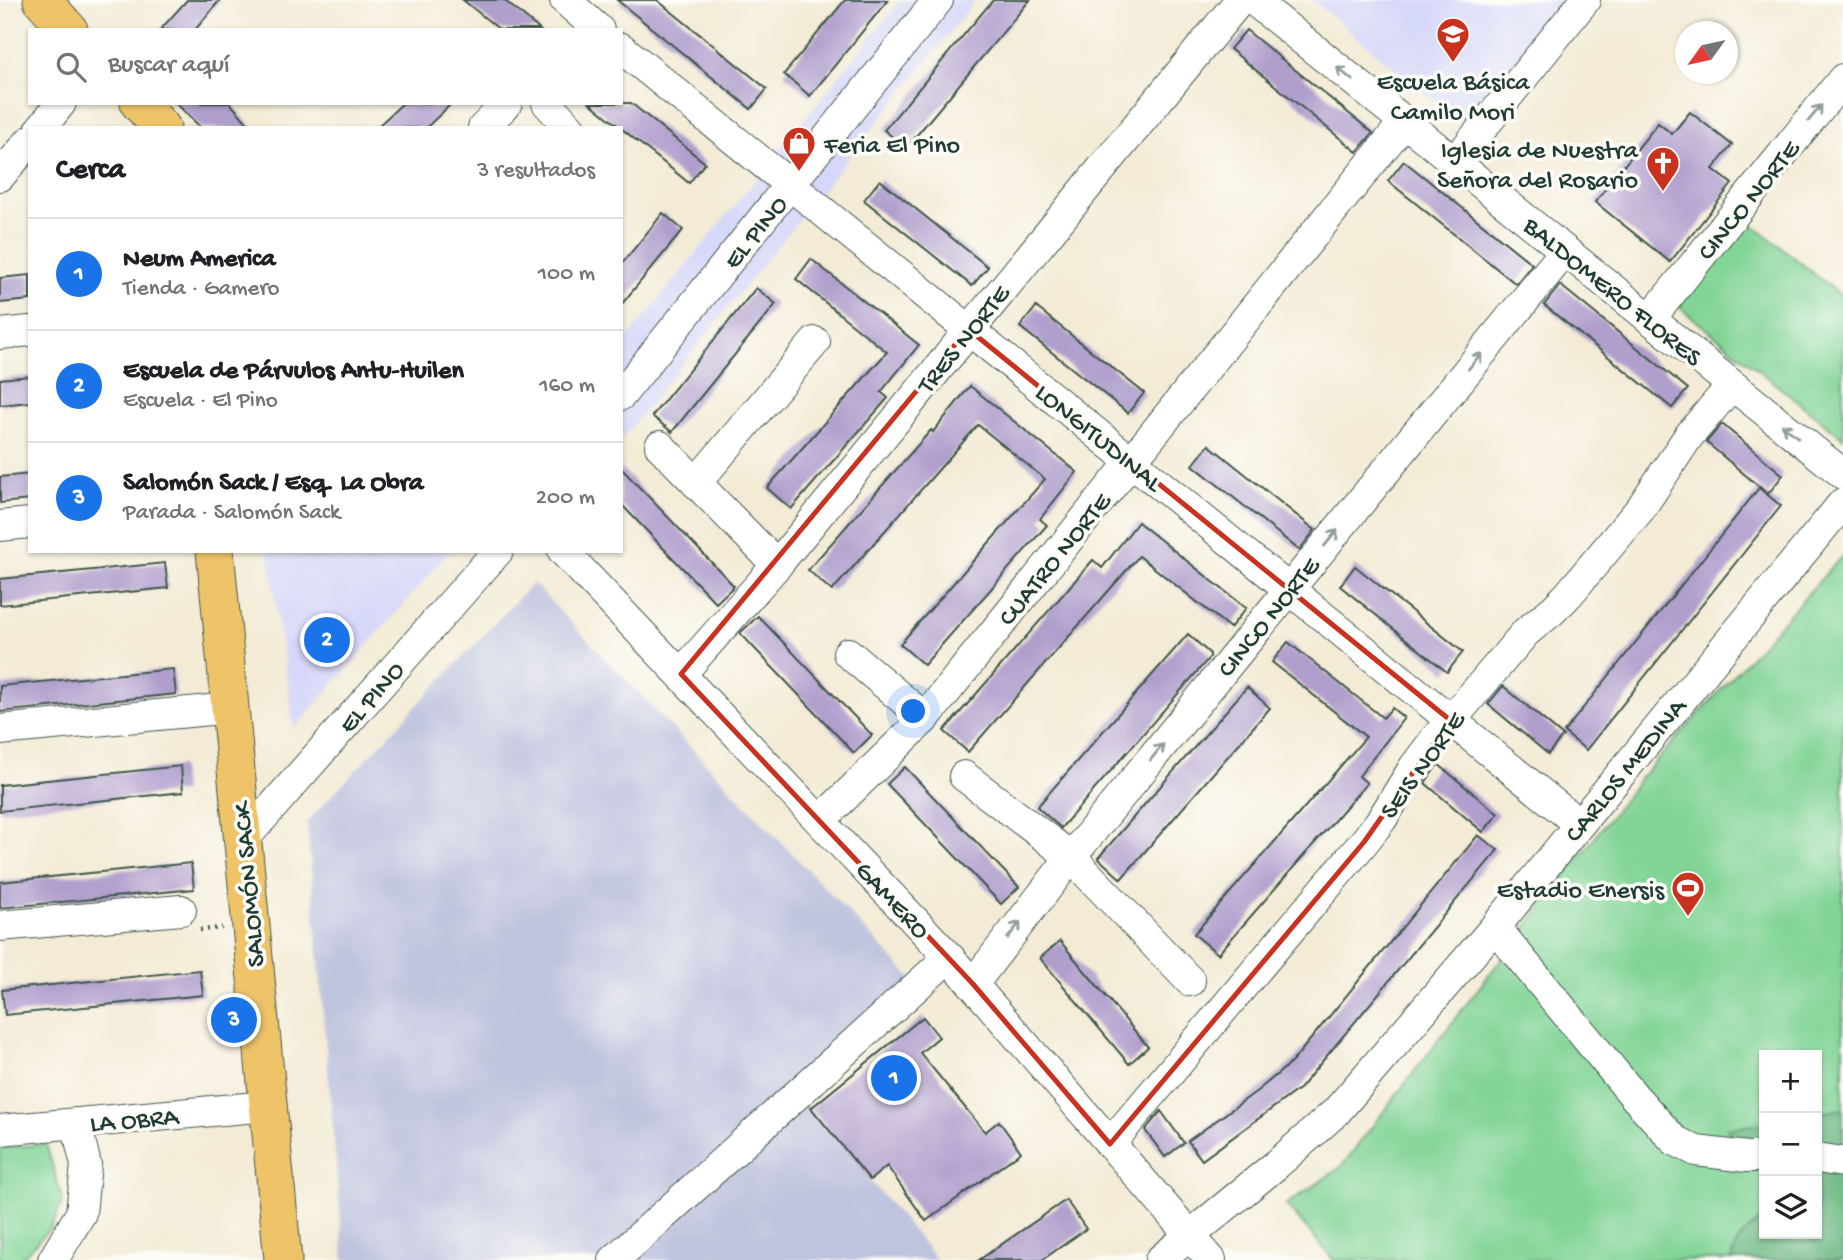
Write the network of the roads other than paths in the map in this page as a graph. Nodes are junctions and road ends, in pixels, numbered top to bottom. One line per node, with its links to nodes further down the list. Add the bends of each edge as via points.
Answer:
1 (41, 0): 6 (main road)
2 (938, 0): 21 (street, EL PINO)
3 (1240, 0): 24 (street, TRES NORTE)
4 (1253, 0): 13 (street, BALDOMERO FLORES, one-way to 4)
5 (1585, 0): 19 (street)
6 (67, 28)
7 (623, 50): 21 (street, LONGITUDINAL)
8 (1843, 79): 23 (street, CINCO NORTE, one-way to 8)
9 (59, 105): 14 (street)
10 (141, 105): 15 (main road)
11 (505, 105): 16 (street)
12 (549, 105): 17 (street)
13 (1405, 121): 19 (street, BALDOMERO FLORES); 31 (street, CUATRO NORTE)
14 (43, 126)
15 (160, 126)
16 (485, 126)
17 (568, 126)
18 (28, 143): 20 (street)
19 (1455, 162): 22 (street, BALDOMERO FLORES)
20 (0, 176)
21 (790, 185): 24 (street, LONGITUDINAL); 29 (street, EL PINO)
22 (1565, 250): 23 (street, BALDOMERO FLORES); 41 (street, CINCO NORTE, one-way to 22)
23 (1650, 319): 28 (street, BALDOMERO FLORES)
24 (968, 330): 31 (street, LONGITUDINAL); 40 (street, TRES NORTE)
25 (28, 331): 26 (street)
26 (0, 334)
27 (815, 342): 33 (street)
28 (1732, 385): 32 (street, BALDOMERO FLORES, one-way to 28); 46 (street, SEIS NORTE, via 1600,556 1553,610 1519,639)
29 (623, 393)
30 (660, 446): 33 (street)
31 (1131, 461): 41 (street, LONGITUDINAL); 45 (street, CUATRO NORTE)
32 (1843, 474)
33 (696, 483): 40 (street)
34 (1843, 503): 50 (street, CARLOS MEDINA)
35 (28, 523): 36 (street)
36 (0, 526)
37 (215, 553): 44 (main road, SALOMÓN SACK)
38 (496, 553): 51 (street, EL PINO)
39 (565, 553): 43 (street, GAMERO)
40 (777, 565): 43 (street, TRES NORTE)
41 (1289, 590): 46 (street, LONGITUDINAL); 52 (street, CINCO NORTE, one-way to 41)
42 (848, 653): 45 (street)
43 (681, 674): 49 (street, GAMERO)
44 (231, 708): 47 (street); 51 (main road, SALOMÓN SACK)
45 (925, 718): 49 (street, CUATRO NORTE)
46 (1450, 720): 50 (street, LONGITUDINAL); 62 (street, SEIS NORTE, via 1364,842)
47 (0, 730)
48 (964, 776): 52 (street)
49 (821, 821): 56 (street, GAMERO)
50 (1578, 824): 55 (street, CARLOS MEDINA)
51 (243, 840): 59 (main road, SALOMÓN SACK)
52 (1071, 857): 57 (street); 58 (street, CINCO NORTE, one-way to 52)
53 (181, 910): 54 (street)
54 (0, 926)
55 (1494, 927): 63 (street, via 1674,1140 1696,1151); 66 (street, CARLOS MEDINA, via 1336,1112)
56 (948, 957): 58 (street, GAMERO); 67 (street)
57 (1190, 981)
58 (972, 984): 62 (street, GAMERO)
59 (268, 1106): 60 (street, LA OBRA); 69 (main road, SALOMÓN SACK)
60 (76, 1123): 61 (street, LA OBRA); 68 (street, via 86,1165 81,1213)
61 (0, 1130)
62 (1110, 1144): 66 (street, GAMERO)
63 (1759, 1157)
64 (1822, 1159): 65 (street)
65 (1843, 1162)
66 (1192, 1236): 70 (street, CARLOS MEDINA); 71 (street, GAMERO)
67 (631, 1255)
68 (53, 1260)
69 (283, 1260)
70 (1160, 1260)
71 (1211, 1260)

